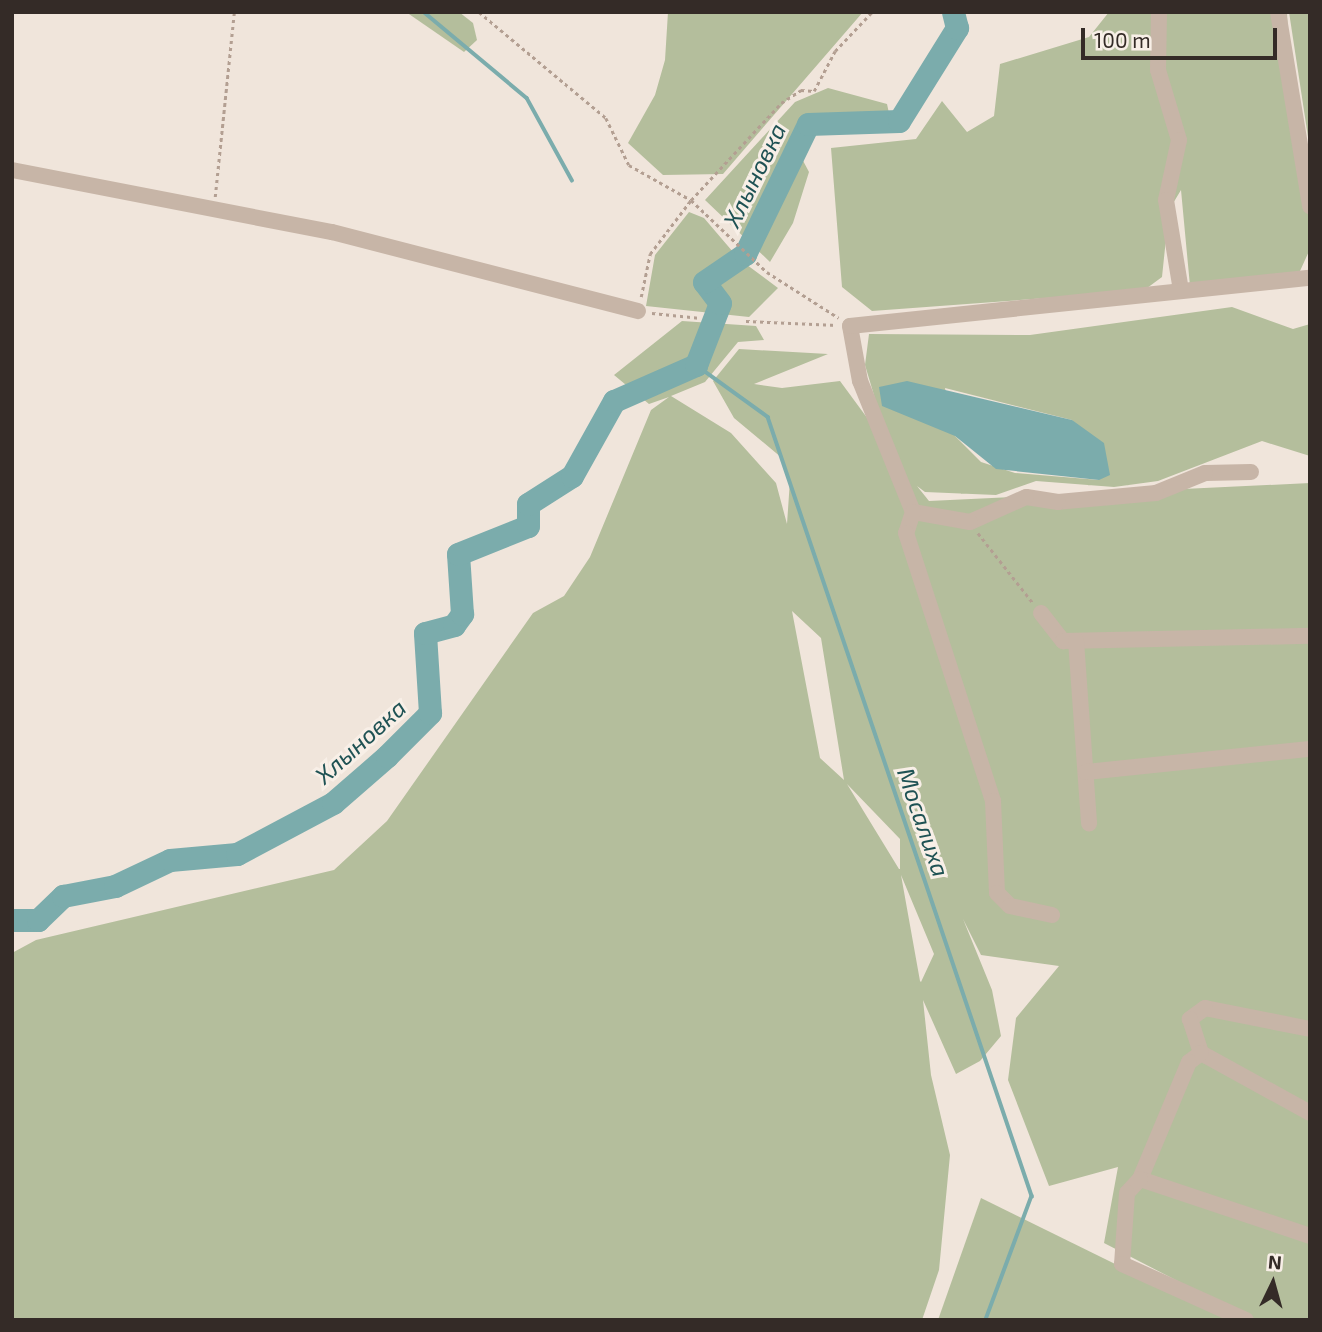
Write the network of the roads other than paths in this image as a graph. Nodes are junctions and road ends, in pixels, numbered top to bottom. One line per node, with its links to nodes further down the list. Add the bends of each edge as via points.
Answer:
1 (1159, 12): 7 (street, via 1158,70 1179,141 1166,200)
2 (1278, 12): 4 (street)
3 (12, 170): 8 (street, via 358,238)
4 (1306, 177): 5 (street)
5 (1310, 206)
6 (1310, 278): 7 (street)
7 (1181, 291): 10 (street, via 850,326 860,381)
8 (638, 311)
9 (1251, 472): 10 (street, via 1205,473 1156,493 1058,502 1026,497 970,522)
10 (913, 512): 17 (street, via 906,533 993,801 998,892 1010,906)
11 (1041, 613): 13 (street, via 1063,641)
12 (1310, 636): 13 (street)
13 (1076, 642): 15 (street)
14 (1310, 749): 15 (street)
15 (1086, 772): 16 (street)
16 (1089, 824)
17 (1052, 915)
18 (1310, 1029): 19 (street, via 1198,1009 1191,1025)
19 (1201, 1053): 20 (street); 21 (street, via 1189,1062)
20 (1310, 1113)
21 (1140, 1179): 22 (street); 23 (street, via 1127,1194 1122,1264)
22 (1310, 1236)
23 (1246, 1320)

